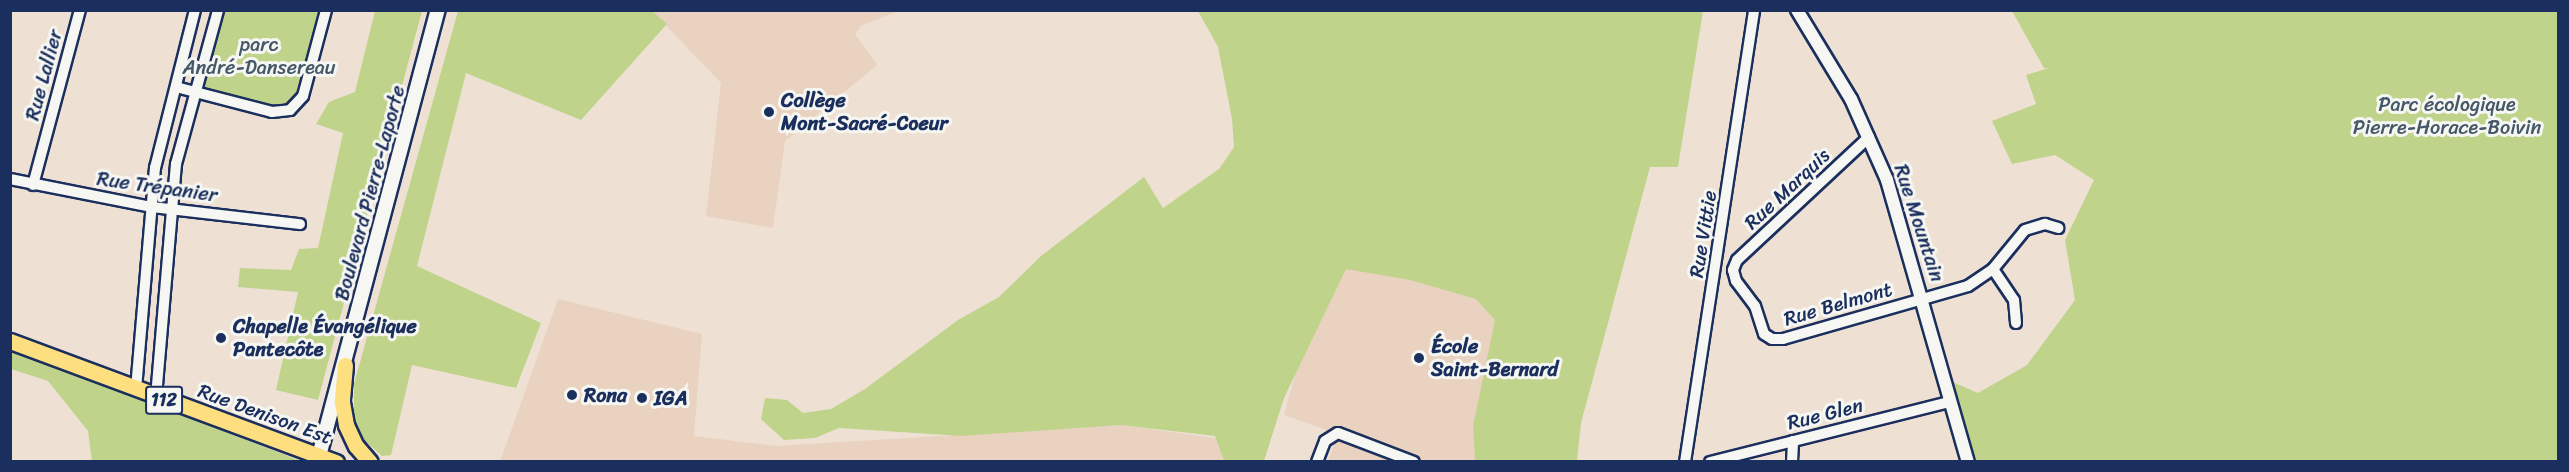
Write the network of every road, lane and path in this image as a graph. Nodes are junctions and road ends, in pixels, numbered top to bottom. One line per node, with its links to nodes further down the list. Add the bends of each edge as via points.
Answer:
1 (80, 10): 12 (street, Rue Lallier)
2 (195, 10): 8 (street)
3 (218, 10): 9 (street)
4 (326, 10): 9 (street, via 303,96 291,110 272,112)
5 (438, 10): 24 (main road, Boulevard Pierre-Laporte)
6 (1754, 10): 34 (street, Rue Vittie)
7 (1797, 10): 10 (street, Rue Mountain)
8 (176, 87): 9 (street); 13 (street, via 155,168)
9 (196, 92): 14 (street, via 176,164)
10 (1869, 137): 18 (street, Rue Marquis, via 1737,260); 19 (street, Rue Mountain, via 1887,180)
11 (10, 179): 12 (street, Rue Trépanier)
12 (33, 185): 13 (street, Rue Trépanier)
13 (152, 207): 14 (street, Rue Trépanier); 20 (street)
14 (172, 208): 15 (street, Rue Trépanier); 21 (street)
15 (300, 224)
16 (2058, 228): 17 (street, Rue Belmont, via 2045,224 2025,230)
17 (1993, 269): 19 (street, Rue Belmont, via 1968,286); 22 (street, via 2008,288)
18 (1733, 270): 19 (street, Rue Belmont, via 1736,281 1755,306 1764,334 1772,339)
19 (1922, 298): 27 (street, Rue Mountain)
20 (144, 306): 21 (street); 25 (street)
21 (164, 310): 26 (street)
22 (2016, 323)
23 (10, 341): 25 (main road, Rue Denison Est / 112)
24 (345, 365): 29 (main road, Boulevard Pierre-Laporte); 31 (main road, via 342,402 346,425 356,446)
25 (136, 389): 26 (main road, Rue Denison Est / 112)
26 (156, 397): 29 (main road, Rue Denison Est / 112)
27 (1949, 402): 28 (street, Rue Glen); 37 (street, Rue Mountain)
28 (1793, 441): 35 (street, Rue Glen); 36 (street)
29 (319, 456): 30 (main road, Rue Denison Est / 112)
30 (336, 462)
31 (370, 462)
32 (1317, 462): 33 (street, via 1325,441 1338,433)
33 (1414, 462)
34 (1685, 462)
35 (1710, 462)
36 (1792, 462)
37 (1968, 462)

